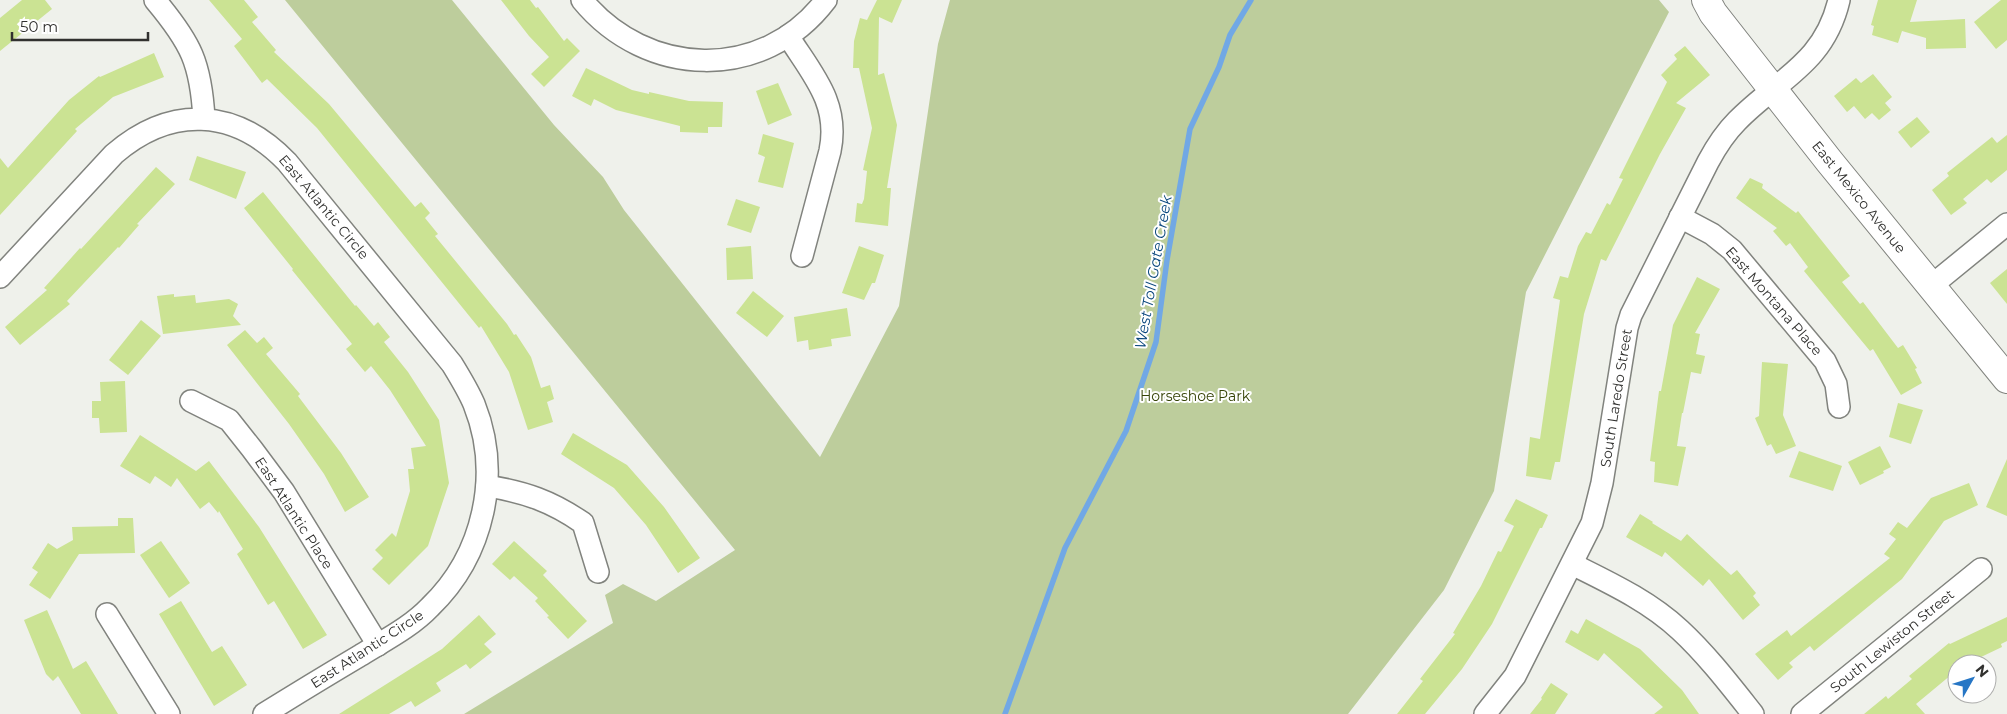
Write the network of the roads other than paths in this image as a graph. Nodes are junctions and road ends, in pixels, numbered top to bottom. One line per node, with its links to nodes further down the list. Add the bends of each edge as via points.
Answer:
1 (155, 0): 8 (street, via 187,42 203,89)
2 (582, 0): 6 (street, via 602,22 628,41 658,53 689,60 736,58)
3 (826, 0): 6 (street)
4 (1839, 0): 7 (street, South Laredo Street, via 1821,43 1802,66)
5 (1703, 4): 7 (street, East Mexico Avenue)
6 (788, 36): 11 (street, via 826,96 832,117 833,138)
7 (1773, 90): 9 (street, South Laredo Street, via 1724,135); 13 (street, East Mexico Avenue)
8 (204, 119): 12 (street, East Atlantic Circle, via 165,124 130,141 114,154); 17 (street, East Atlantic Circle, via 240,127 274,148 452,364 474,404 483,433)
9 (1680, 217): 16 (street, East Montana Place, via 1712,234 1732,250 1819,353 1836,384); 18 (street, South Laredo Street, via 1631,315 1598,504)
10 (2007, 224): 13 (street)
11 (802, 256)
12 (0, 277)
13 (1931, 286): 14 (street, East Mexico Avenue)
14 (2007, 379)
15 (191, 401): 22 (street, East Atlantic Place, via 229,420 252,449 289,500)
16 (1839, 407)
17 (487, 486): 20 (street, via 532,495 560,507 584,523); 22 (street, East Atlantic Circle, via 475,541 450,586 422,614)
18 (1572, 564): 25 (street, South Laredo Street, via 1515,676); 26 (street, via 1631,594 1680,630 1712,663)
19 (1981, 569): 27 (street, South Lewiston Street)
20 (598, 572)
21 (107, 614): 23 (street)
22 (378, 645): 24 (street, East Atlantic Circle)
23 (168, 714)
24 (264, 714)
25 (1484, 714)
26 (1753, 714)
27 (1802, 714)

